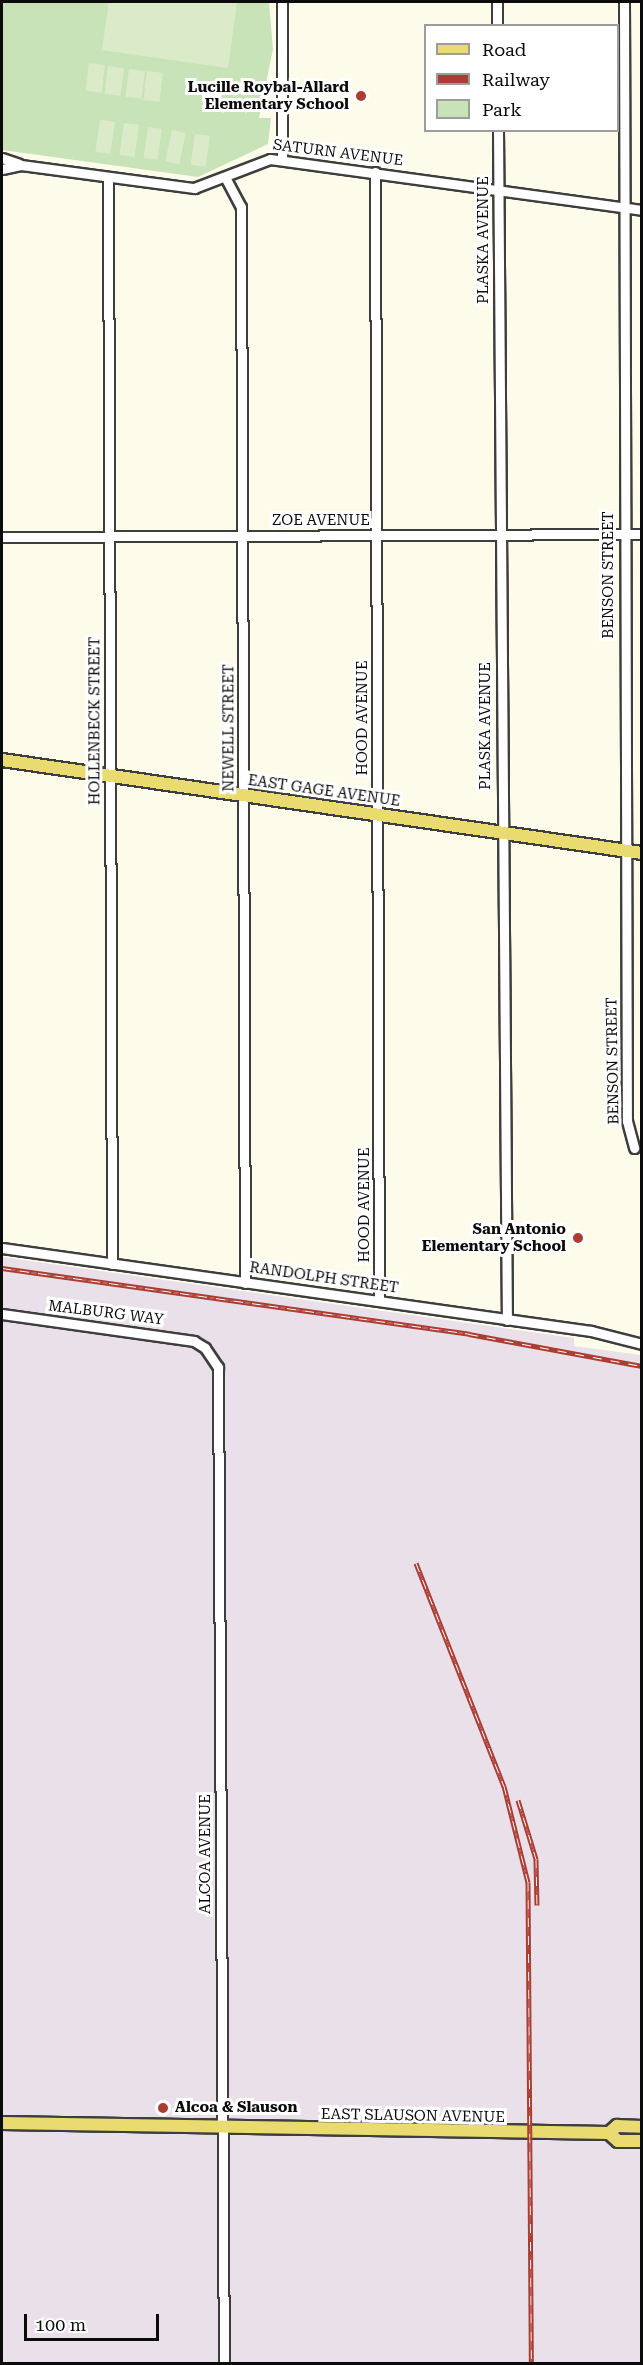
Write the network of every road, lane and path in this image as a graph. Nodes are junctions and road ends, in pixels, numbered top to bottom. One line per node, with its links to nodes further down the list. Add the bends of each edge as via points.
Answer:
1 (282, 2): 7 (street)
2 (497, 2): 4 (street)
3 (624, 2): 14 (street, BENSON STREET)
4 (497, 24)
5 (498, 132): 13 (street, PLASKA AVENUE)
6 (2, 158): 8 (street)
7 (282, 159): 10 (street, SATURN AVENUE); 11 (street, SATURN AVENUE, via 247,164)
8 (21, 165): 9 (street, SATURN AVENUE); 12 (street, SATURN AVENUE)
9 (2, 170)
10 (375, 172): 13 (street, SATURN AVENUE); 19 (street, HOOD AVENUE)
11 (225, 177): 12 (street, SATURN AVENUE, via 194,188); 22 (street, NEWELL STREET, via 241,207)
12 (108, 178): 21 (street, HOLLENBECK STREET)
13 (499, 189): 14 (street, SATURN AVENUE); 17 (street, PLASKA AVENUE)
14 (624, 207): 15 (street, SATURN AVENUE); 18 (street, BENSON STREET)
15 (642, 210)
16 (642, 534): 18 (street, ZOE AVENUE)
17 (500, 535): 18 (street, ZOE AVENUE); 19 (street, ZOE AVENUE); 27 (street, PLASKA AVENUE)
18 (624, 535): 28 (street, BENSON STREET)
19 (376, 536): 22 (street, ZOE AVENUE); 26 (street, HOOD AVENUE)
20 (2, 537): 21 (street, ZOE AVENUE)
21 (109, 537): 22 (street, ZOE AVENUE); 24 (street, HOLLENBECK STREET)
22 (243, 537): 25 (street, NEWELL STREET)
23 (2, 760): 24 (main road, EAST GAGE AVENUE)
24 (109, 776): 25 (main road, EAST GAGE AVENUE); 32 (street, HOLLENBECK STREET)
25 (244, 795): 26 (main road, EAST GAGE AVENUE); 33 (street, NEWELL STREET)
26 (378, 814): 27 (main road, EAST GAGE AVENUE); 34 (street, HOOD AVENUE)
27 (501, 832): 28 (main road, EAST GAGE AVENUE); 36 (street, PLASKA AVENUE)
28 (626, 850): 29 (main road, EAST GAGE AVENUE); 30 (street, BENSON STREET, via 627,1121)
29 (642, 853)
30 (634, 1148)
31 (2, 1248): 32 (street, RANDOLPH STREET)
32 (112, 1264): 33 (street, RANDOLPH STREET)
33 (245, 1283): 34 (street, RANDOLPH STREET)
34 (379, 1301): 36 (street, RANDOLPH STREET)
35 (2, 1314): 38 (street, MALBURG WAY, via 175,1337)
36 (507, 1320): 37 (street, RANDOLPH STREET)
37 (642, 1344)
38 (205, 1348): 41 (street, ALCOA AVENUE, via 218,1371)
39 (2, 2123): 41 (main road, EAST SLAUSON AVENUE)
40 (642, 2127): 42 (main road, EAST SLAUSON AVENUE, via 617,2126)
41 (223, 2128): 42 (main road, EAST SLAUSON AVENUE); 44 (street, ALCOA AVENUE)
42 (609, 2133): 43 (main road, EAST SLAUSON AVENUE, via 618,2141)
43 (642, 2141)
44 (224, 2364)

